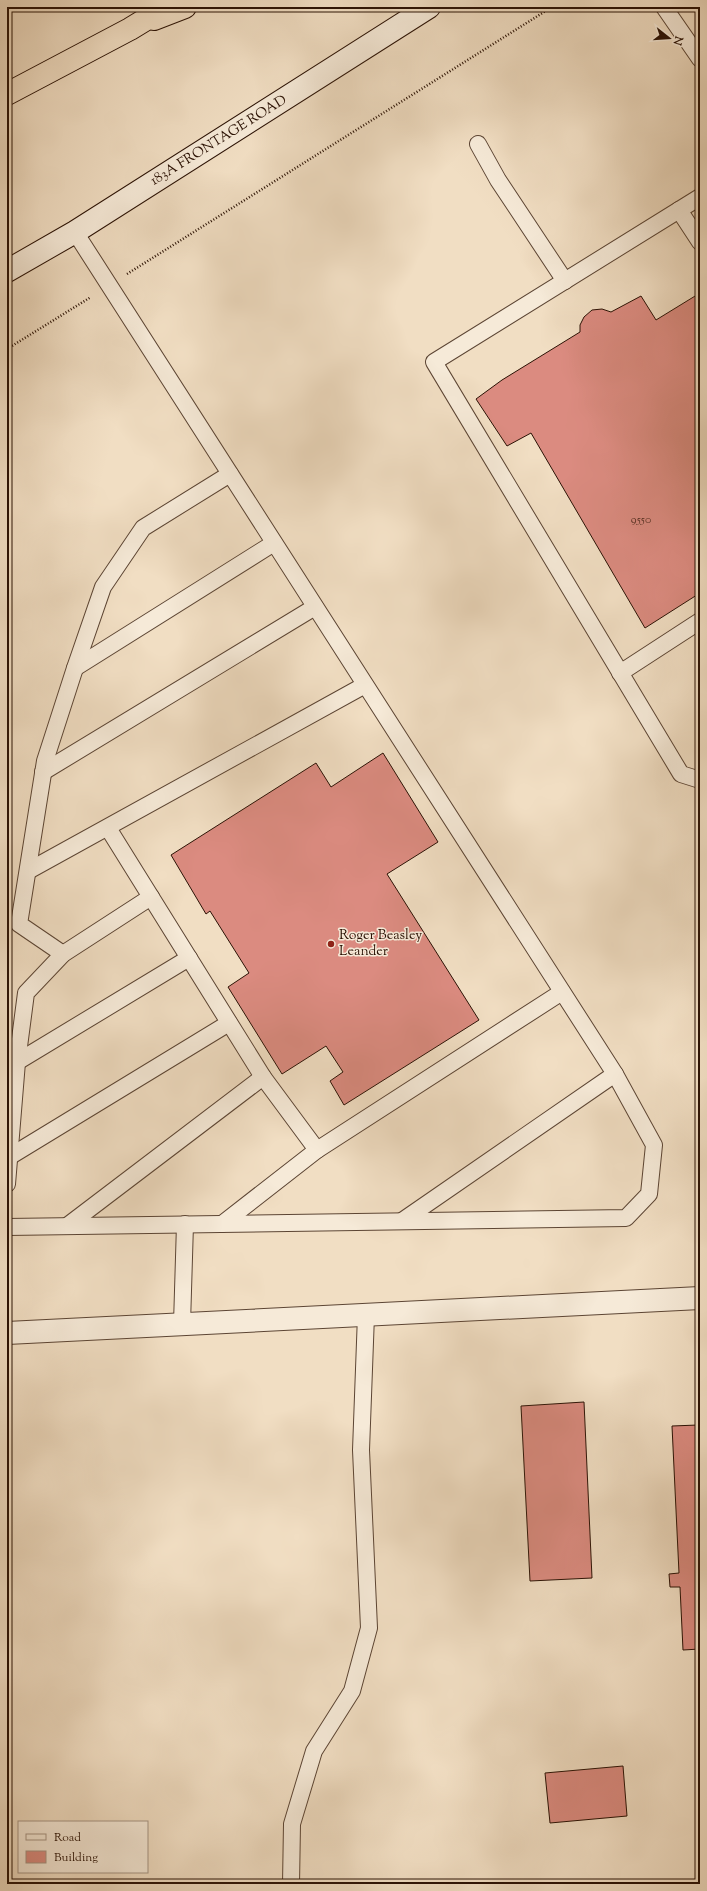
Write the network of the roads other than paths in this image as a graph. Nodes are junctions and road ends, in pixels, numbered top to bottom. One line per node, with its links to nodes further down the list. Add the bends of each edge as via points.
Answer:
1 (166, 7): 5 (highway)
2 (185, 7): 5 (highway)
3 (429, 7): 11 (street, 183A FRONTAGE ROAD)
4 (664, 7): 6 (lane)
5 (130, 29): 7 (highway)
6 (700, 59)
7 (7, 94)
8 (478, 144): 14 (lane, via 498,180)
9 (700, 197): 10 (lane)
10 (679, 210): 12 (lane); 14 (lane)
11 (75, 232): 13 (street, 183A FRONTAGE ROAD); 15 (lane)
12 (700, 242)
13 (7, 271)
14 (565, 281): 20 (lane, via 434,362)
15 (230, 474): 16 (lane); 19 (lane, via 143,528 103,587)
16 (274, 543): 17 (lane); 19 (lane)
17 (315, 607): 21 (lane); 22 (lane)
18 (700, 621): 20 (lane)
19 (75, 668): 22 (lane)
20 (620, 673): 23 (lane, via 681,774)
21 (365, 685): 24 (lane); 29 (lane)
22 (43, 772): 25 (lane)
23 (700, 780)
24 (108, 828): 25 (lane); 26 (lane)
25 (28, 871): 27 (lane, via 19,924)
26 (151, 897): 27 (lane); 28 (lane)
27 (63, 954): 31 (lane, via 26,993)
28 (189, 958): 30 (lane); 31 (lane)
29 (562, 992): 32 (lane); 34 (lane)
30 (230, 1023): 33 (lane); 35 (lane)
31 (17, 1062): 35 (lane)
32 (615, 1074): 37 (lane); 37 (lane, via 654,1145 649,1194 626,1218)
33 (263, 1077): 34 (lane); 41 (lane)
34 (317, 1150): 39 (lane)
35 (9, 1157): 36 (lane)
36 (7, 1184)
37 (402, 1221): 39 (lane)
38 (185, 1224): 39 (lane); 41 (lane); 44 (lane)
39 (222, 1224)
40 (7, 1226): 41 (lane)
41 (67, 1226)
42 (700, 1298): 43 (street)
43 (366, 1315): 44 (street); 46 (lane, via 361,1450 369,1628 352,1691 314,1751 298,1802 292,1824)
44 (182, 1324): 45 (street)
45 (7, 1333)
46 (291, 1884)

